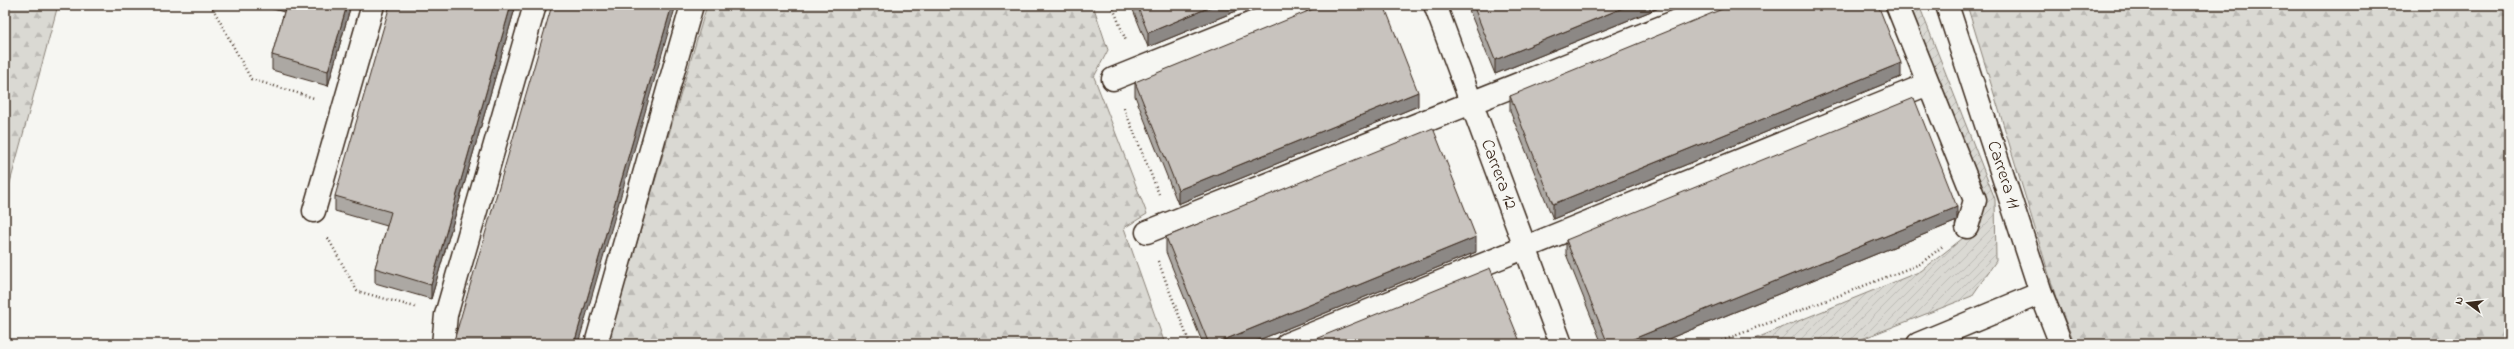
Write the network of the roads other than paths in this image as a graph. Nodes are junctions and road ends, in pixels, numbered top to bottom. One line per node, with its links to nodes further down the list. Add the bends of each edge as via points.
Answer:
1 (373, 5): 12 (street)
2 (535, 5): 17 (street, via 446,315)
3 (692, 5): 18 (street)
4 (1297, 5): 9 (street)
5 (1435, 5): 11 (street, Carrera 12)
6 (1717, 5): 11 (street)
7 (1897, 5): 10 (street)
8 (1947, 5): 16 (street, Carrera 11)
9 (1113, 79)
10 (1928, 84): 13 (street, via 1975,200); 15 (street)
11 (1472, 103): 14 (street); 15 (street, Carrera 12)
12 (314, 211)
13 (1967, 227)
14 (1147, 232)
15 (1526, 248): 19 (street); 20 (street, Carrera 12)
16 (2041, 293): 21 (street); 22 (street, Carrera 11)
17 (443, 344)
18 (596, 344)
19 (1287, 344)
20 (1561, 344)
21 (1918, 344)
22 (2061, 344)

